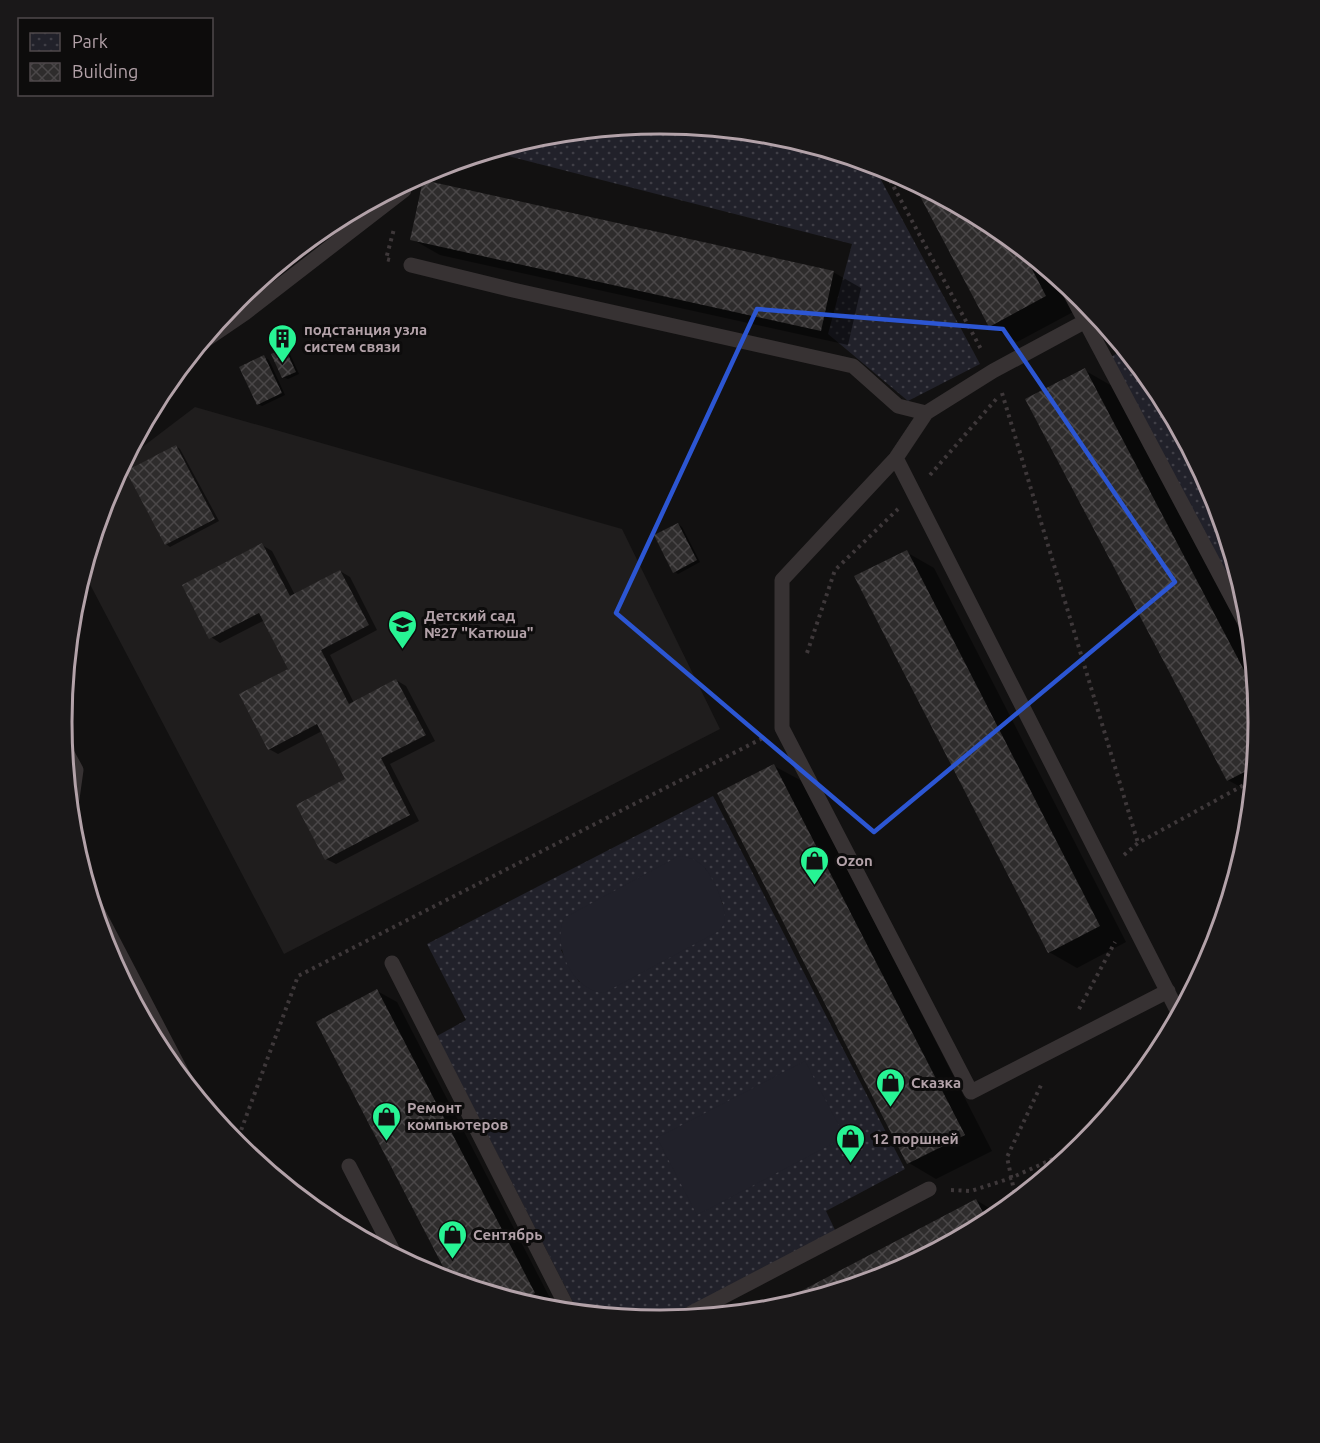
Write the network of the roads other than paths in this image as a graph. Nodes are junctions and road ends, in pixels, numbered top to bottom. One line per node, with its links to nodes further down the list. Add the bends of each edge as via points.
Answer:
1 (396, 196): 4 (lane)
2 (411, 265): 6 (lane, via 853,366 898,406)
3 (1088, 319): 6 (lane)
4 (226, 326)
5 (1096, 327): 8 (lane)
6 (926, 413): 7 (lane)
7 (896, 458): 11 (lane); 11 (lane, via 782,580 782,728 971,1092)
8 (1236, 602)
9 (124, 962): 13 (lane)
10 (392, 963): 17 (lane)
11 (1168, 990): 12 (lane)
12 (1175, 1005)
13 (155, 1021)
14 (349, 1166): 16 (lane)
15 (929, 1189): 18 (lane)
16 (389, 1243)
17 (564, 1301)
18 (702, 1308)

